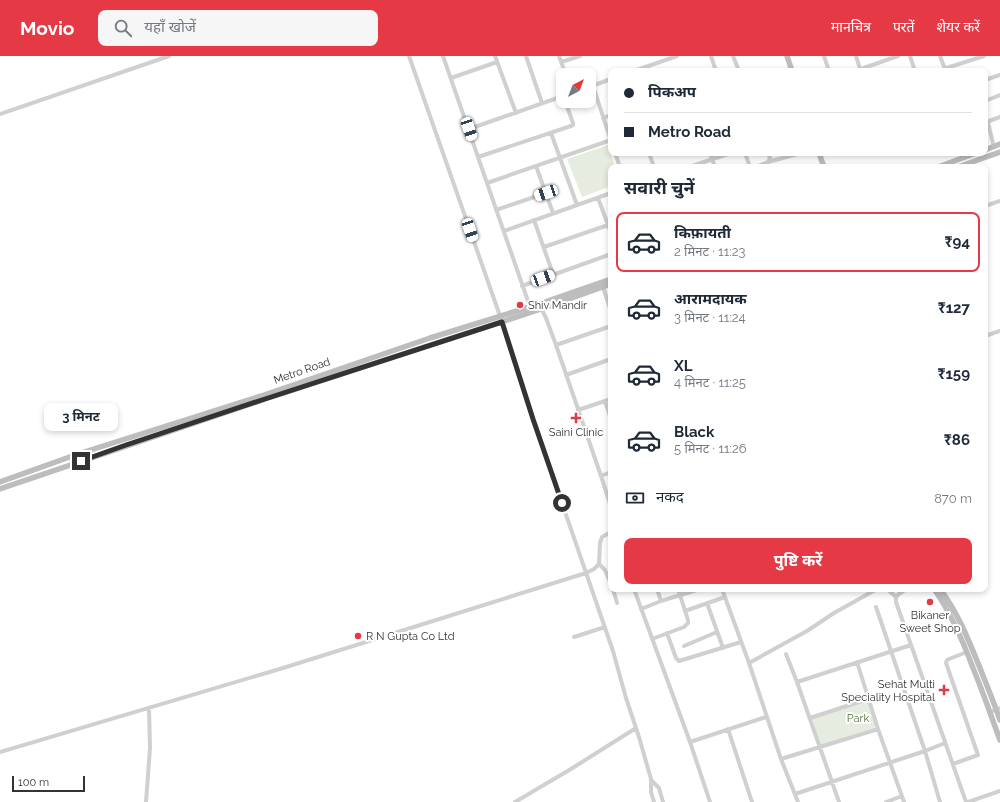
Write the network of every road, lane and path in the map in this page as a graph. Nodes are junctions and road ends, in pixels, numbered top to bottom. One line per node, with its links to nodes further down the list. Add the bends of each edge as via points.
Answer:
1 (169, 56): 46 (street)
2 (409, 56): 93 (street)
3 (443, 56): 35 (street)
4 (495, 56): 20 (street)
5 (526, 56): 43 (street)
6 (559, 56): 21 (street)
7 (580, 56): 21 (street)
8 (677, 56): 24 (street)
9 (711, 56): 25 (street)
10 (733, 56): 26 (street)
11 (787, 56): 27 (street)
12 (824, 56): 28 (street)
13 (856, 56): 29 (street)
14 (898, 56): 18 (street)
15 (910, 56): 31 (street)
16 (940, 56): 32 (street)
17 (984, 56): 19 (street)
18 (886, 58): 30 (street)
19 (972, 58): 22 (street)
20 (497, 62): 35 (street); 45 (street)
21 (562, 62): 23 (street)
22 (954, 66): 33 (street)
23 (564, 68)
24 (643, 68)
25 (715, 68)
26 (738, 68)
27 (791, 68)
28 (828, 68)
29 (860, 68)
30 (862, 68)
31 (914, 68)
32 (945, 68)
33 (948, 68)
34 (1000, 75): 36 (street)
35 (451, 78): 50 (street)
36 (988, 79)
37 (608, 80): 38 (street)
38 (596, 84)
39 (1000, 95): 42 (street)
40 (556, 98): 43 (street)
41 (596, 99): 49 (street)
42 (988, 100)
43 (542, 103): 45 (street)
44 (567, 108): 52 (street, via 573,125)
45 (516, 113): 50 (street)
46 (0, 114)
47 (608, 116): 49 (street)
48 (1000, 117): 54 (street, via 988,123)
49 (603, 118): 51 (street)
50 (469, 129): 61 (street)
51 (608, 132)
52 (551, 133): 61 (street); 62 (street)
53 (608, 141): 62 (street)
54 (997, 146)
55 (1000, 152): 69 (street)
56 (712, 156): 63 (street)
57 (722, 156): 63 (street)
58 (769, 156): 64 (street)
59 (790, 156): 64 (street)
60 (968, 156): 68 (street)
61 (478, 157): 71 (street)
62 (560, 158): 70 (street); 76 (street)
63 (713, 159): 65 (street); 66 (street)
64 (768, 162): 67 (street)
65 (698, 164)
66 (714, 164)
67 (763, 164)
68 (946, 164)
69 (966, 164)
70 (536, 166): 71 (street); 72 (street)
71 (487, 183): 78 (street)
72 (546, 193): 78 (street); 79 (street)
73 (608, 194): 74 (street)
74 (598, 198): 76 (street); 81 (street)
75 (1000, 201): 77 (street)
76 (577, 205): 79 (street)
77 (988, 205)
78 (496, 210): 82 (street)
79 (554, 213): 80 (street)
80 (534, 220): 82 (street); 83 (street)
81 (608, 225): 83 (street)
82 (504, 231): 89 (street)
83 (544, 247): 85 (street)
84 (608, 255): 85 (street)
85 (553, 274): 89 (street)
86 (608, 281): 88 (street, Metro Road)
87 (608, 284): 88 (street, Metro Road)
88 (602, 285): 90 (street); 92 (street, Metro Road)
89 (522, 286): 91 (street)
90 (608, 302)
91 (530, 307): 92 (street, Metro Road); 93 (street, Metro Road)
92 (540, 307): 94 (street, Metro Road); 98 (street)
93 (500, 316): 94 (street); 107 (street, Metro Road)
94 (502, 322): 108 (street, Metro Road); 112 (street)
95 (608, 327): 98 (street)
96 (1000, 331): 97 (street)
97 (988, 335)
98 (556, 345): 100 (street)
99 (608, 360): 100 (street)
100 (566, 375): 103 (street)
101 (608, 400): 102 (street)
102 (605, 401): 103 (street); 104 (street)
103 (578, 410): 106 (street)
104 (608, 410)
105 (608, 473): 106 (street)
106 (601, 476): 109 (street)
107 (0, 482)
108 (0, 488)
109 (608, 498)
110 (608, 534): 111 (street, via 602,537 600,543)
111 (599, 564): 112 (street); 113 (street)
112 (586, 573): 134 (street); 150 (street)
113 (608, 577)
114 (614, 592): 129 (street)
115 (635, 592): 132 (street)
116 (658, 592): 128 (street)
117 (679, 592): 125 (street)
118 (691, 592): 125 (street)
119 (723, 592): 126 (street)
120 (871, 592): 147 (street)
121 (890, 592): 127 (street)
122 (902, 592): 127 (street)
123 (936, 592): 144 (street, via 947,608)
124 (942, 592): 151 (street, via 964,630)
125 (680, 596): 128 (street); 133 (street)
126 (725, 596): 130 (street); 139 (street)
127 (896, 597): 140 (street)
128 (662, 601): 132 (street)
129 (617, 603)
130 (707, 603): 133 (street); 135 (street)
131 (876, 608): 143 (street)
132 (640, 609): 138 (street)
133 (685, 611): 136 (street, via 687,625)
134 (605, 627): 137 (street); 156 (street)
135 (717, 632): 141 (street); 142 (street)
136 (667, 633): 138 (street); 142 (street, via 679,662)
137 (574, 637)
138 (652, 639): 160 (street)
139 (741, 642): 142 (street); 147 (street)
140 (911, 645): 143 (street); 161 (street)
141 (684, 646)
142 (723, 648)
143 (891, 651): 146 (street); 163 (street)
144 (967, 652): 152 (street); 167 (street, via 946,662 978,755)
145 (786, 654): 148 (street)
146 (857, 662): 148 (street); 149 (street)
147 (749, 663): 153 (street)
148 (797, 682): 154 (street)
149 (868, 699): 154 (street); 157 (street)
150 (149, 708): 164 (street); 173 (street, via 150,748)
151 (998, 709): 152 (street); 155 (street)
152 (990, 712): 159 (street)
153 (766, 717): 158 (street); 165 (street)
154 (810, 718): 162 (street)
155 (1000, 720)
156 (636, 728): 168 (street); 174 (street)
157 (878, 728): 162 (street); 166 (street)
158 (728, 730): 160 (street); 178 (street)
159 (1000, 740)
160 (690, 742): 177 (street)
161 (946, 743): 163 (street); 167 (street)
162 (820, 747): 165 (street); 169 (street)
163 (925, 751): 166 (street); 183 (street)
164 (0, 752)
165 (781, 759): 171 (street)
166 (890, 762): 169 (street); 172 (street)
167 (953, 764): 184 (street)
168 (651, 779): 175 (street); 176 (street, via 659,788)
169 (833, 782): 171 (street); 180 (street)
170 (1000, 791): 184 (street)
171 (795, 794): 179 (street)
172 (902, 796): 181 (street); 182 (street)
173 (146, 802)
174 (515, 802)
175 (654, 802)
176 (663, 802)
177 (710, 802)
178 (752, 802)
179 (798, 802)
180 (839, 802)
181 (886, 802)
182 (904, 802)
183 (940, 802)
184 (967, 802)

